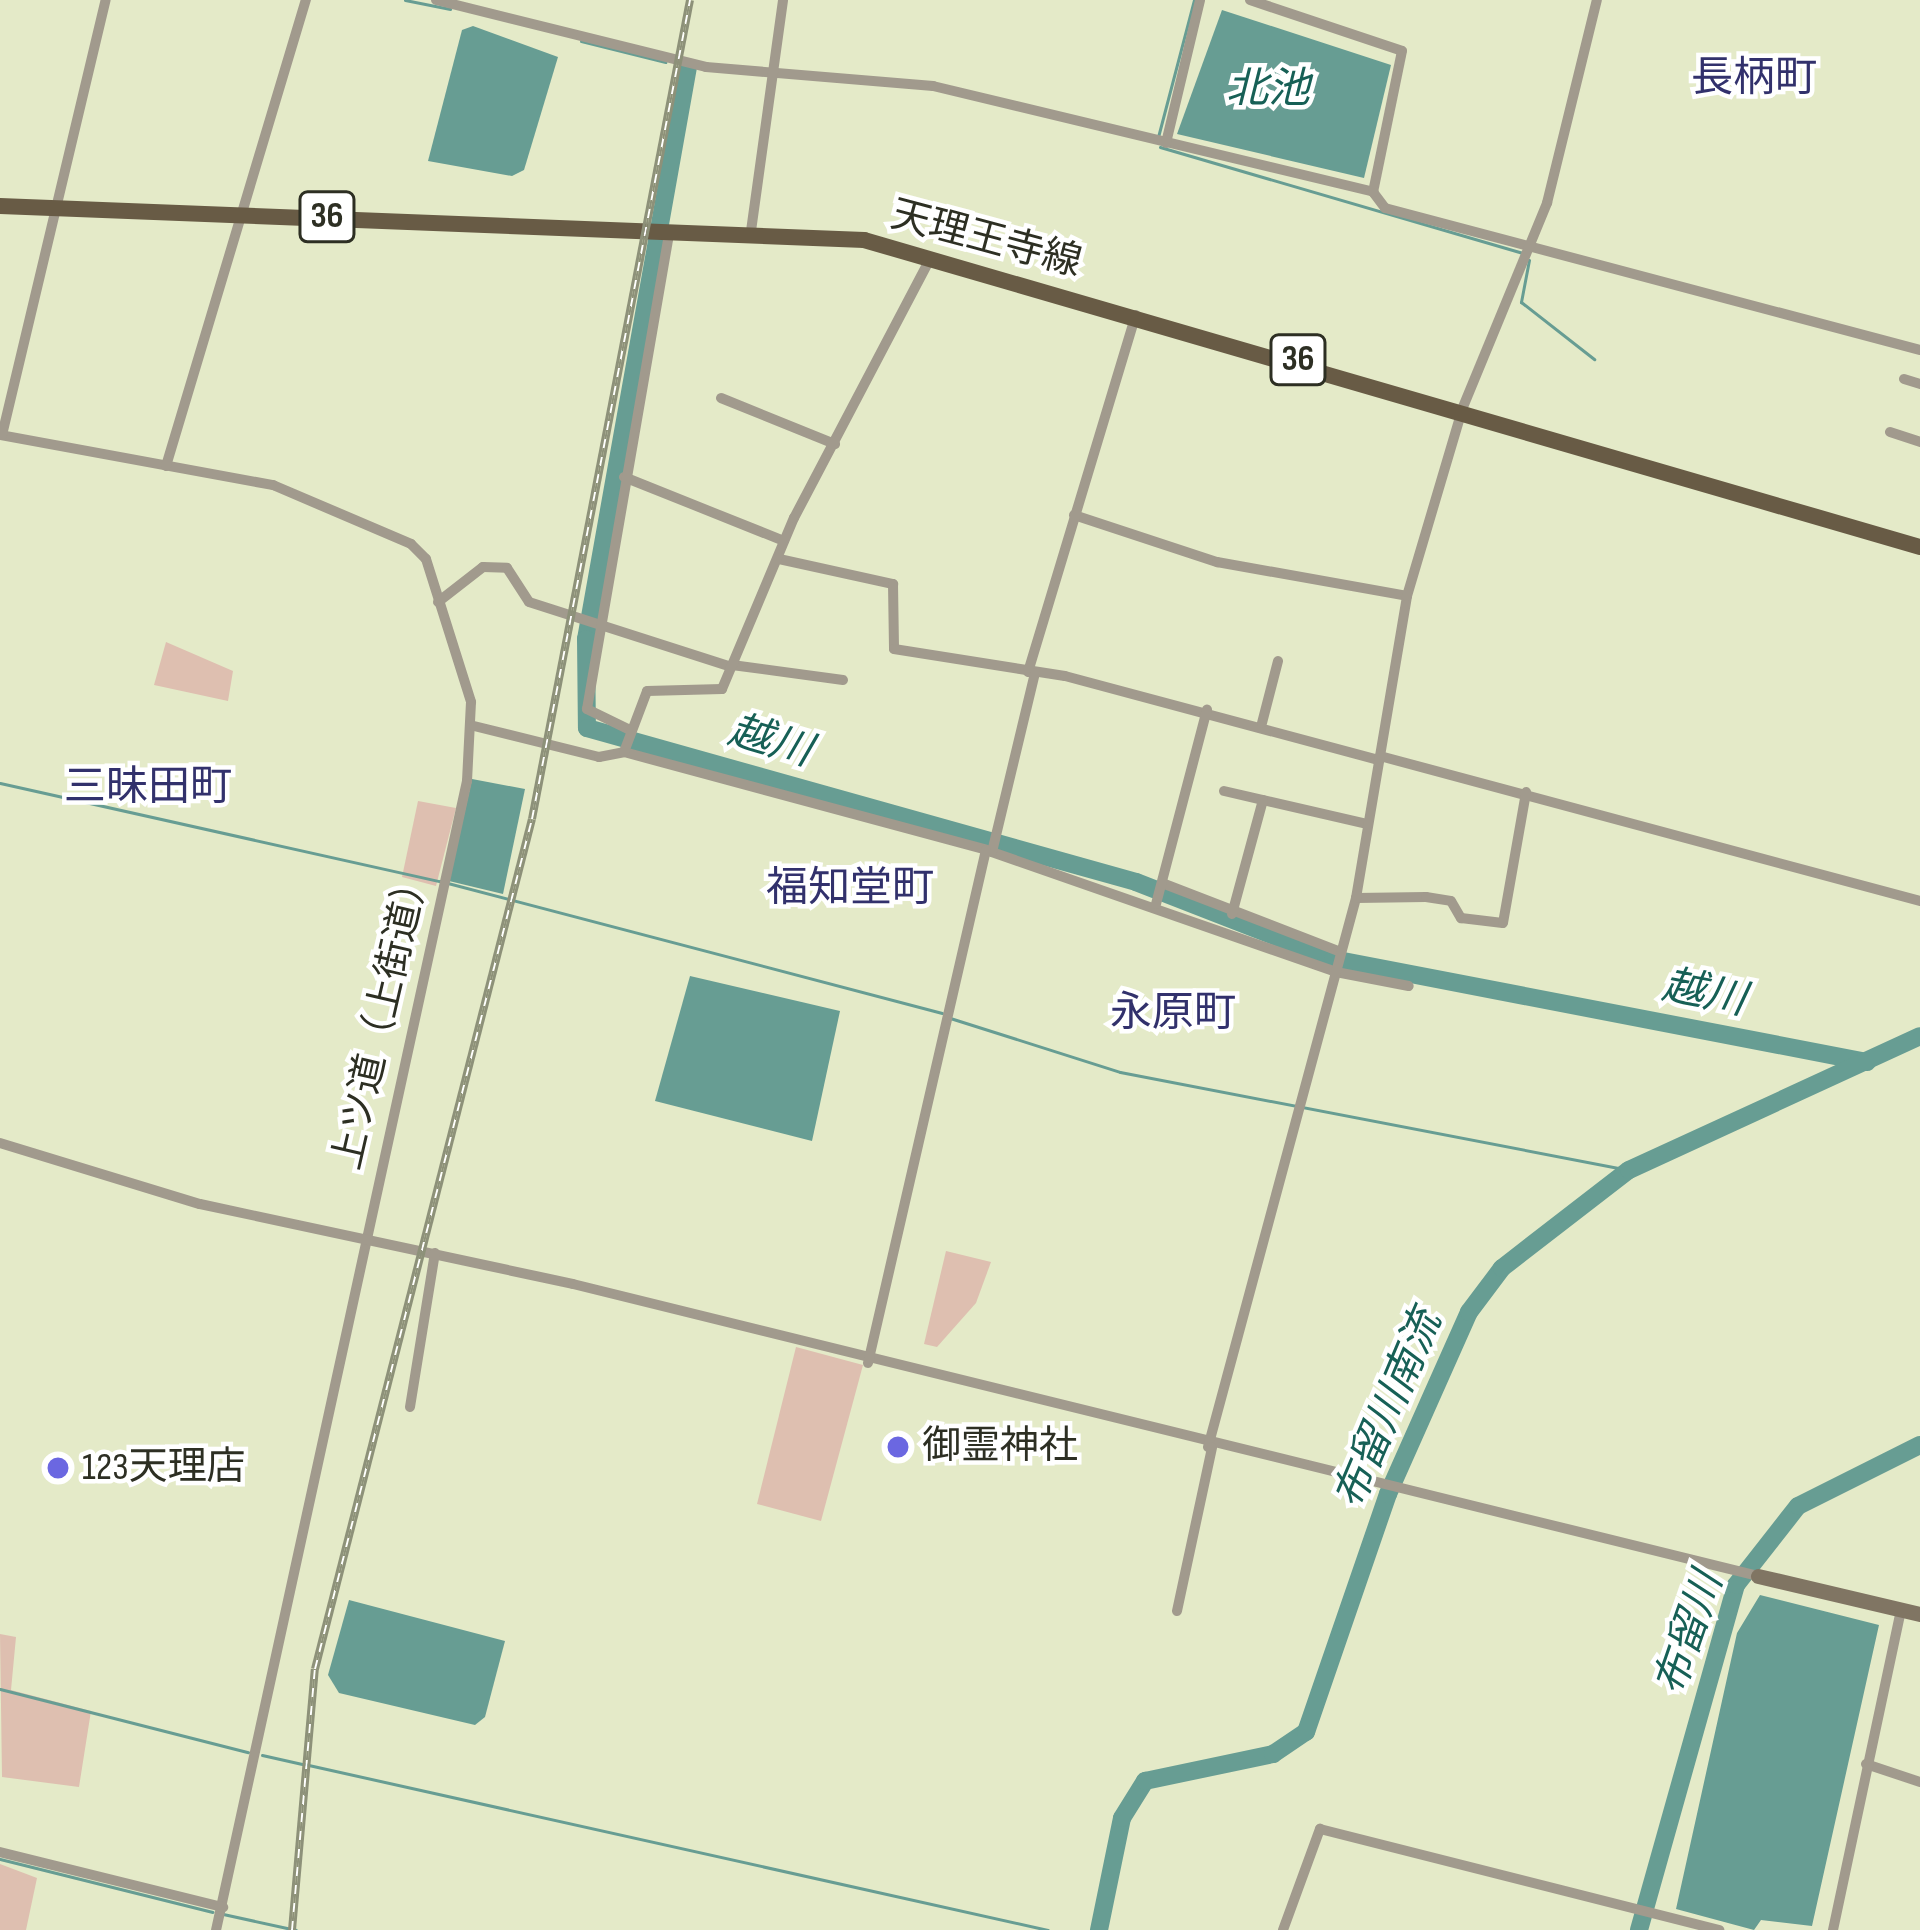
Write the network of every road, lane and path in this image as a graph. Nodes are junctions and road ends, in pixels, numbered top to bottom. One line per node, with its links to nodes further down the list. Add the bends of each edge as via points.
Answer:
1 (106, 0): 13 (street)
2 (307, 0): 14 (street)
3 (436, 0): 9 (street)
4 (783, 0): 9 (street)
5 (1200, 0): 10 (street)
6 (1250, 0): 8 (street)
7 (1597, 0): 17 (street)
8 (1293, 7): 11 (street, via 1402,51)
9 (773, 75): 10 (street, via 933,86); 16 (street)
10 (1166, 143): 11 (street)
11 (1373, 192): 17 (street, via 1385,208)
12 (0, 206): 13 (main road, 天理王寺線 / 36)
13 (57, 210): 14 (main road, 天理王寺線 / 36); 26 (street)
14 (244, 214): 15 (main road, 天理王寺線 / 36); 29 (street)
15 (663, 229): 16 (main road, 天理王寺線 / 36); 30 (street)
16 (751, 231): 18 (main road, 天理王寺線 / 36, via 835,236)
17 (1528, 245): 20 (street); 24 (street)
18 (930, 259): 19 (main road, 天理王寺線 / 36); 28 (street)
19 (1136, 315): 24 (main road, 天理王寺線 / 36); 31 (street)
20 (1920, 350)
21 (1904, 379): 22 (street)
22 (1920, 384)
23 (721, 398): 28 (street)
24 (1463, 406): 33 (main road, 天理王寺線 / 36); 35 (street)
25 (1890, 432): 27 (street)
26 (1, 435): 29 (street, 上ツ道（上街道）)
27 (1920, 442)
28 (835, 444): 32 (street)
29 (166, 466): 36 (street, 上ツ道（上街道）, via 273,485 370,523 426,559)
30 (624, 478): 32 (street); 37 (street)
31 (1074, 515): 35 (street, via 1217,562); 40 (street)
32 (784, 541): 34 (street)
33 (1920, 547)
34 (779, 560): 39 (street); 40 (street, via 893,584 894,649)
35 (1407, 596): 47 (street)
36 (438, 602): 37 (street, via 494,566 529,602); 44 (street, 上ツ道（上街道）)
37 (596, 629): 39 (street); 45 (street, via 587,709)
38 (1278, 661): 43 (street)
39 (731, 666): 41 (street); 45 (street, via 711,696 647,691)
40 (1032, 673): 42 (street); 52 (street)
41 (842, 680)
42 (1207, 710): 43 (street); 53 (street)
43 (1262, 723): 47 (street)
44 (474, 726): 46 (street, via 599,757); 63 (street, 上ツ道（上街道）)
45 (630, 730): 46 (street)
46 (624, 752): 52 (street)
47 (1380, 758): 49 (street); 51 (street)
48 (1224, 791): 50 (street)
49 (1526, 792): 54 (street, via 1502,923 1460,918 1451,901 1426,896); 55 (street)
50 (1263, 800): 51 (street); 57 (street)
51 (1363, 823): 54 (street)
52 (989, 851): 56 (street); 65 (street)
53 (1162, 883): 56 (street); 57 (street)
54 (1356, 898): 59 (street)
55 (1920, 901)
56 (1156, 904): 58 (street)
57 (1231, 914): 58 (street); 59 (street)
58 (1225, 932): 60 (street)
59 (1341, 952): 60 (street)
60 (1336, 972): 61 (street); 67 (street)
61 (1409, 986)
62 (0, 1143): 63 (street)
63 (365, 1243): 64 (street); 75 (street, 上ツ道（上街道）)
64 (434, 1253): 65 (street); 66 (street)
65 (868, 1363): 67 (street)
66 (410, 1407)
67 (1210, 1448): 68 (street); 70 (street)
68 (1758, 1576): 69 (street)
69 (1900, 1610): 71 (street); 72 (street)
70 (1177, 1611)
71 (1920, 1614)
72 (1866, 1764): 73 (street); 79 (street)
73 (1920, 1782)
74 (0, 1852): 75 (street)
75 (223, 1906): 76 (street, 上ツ道（上街道）)
76 (216, 1930)
77 (1283, 1930): 78 (street, via 1320,1828)
78 (1719, 1930)
79 (1833, 1930)

